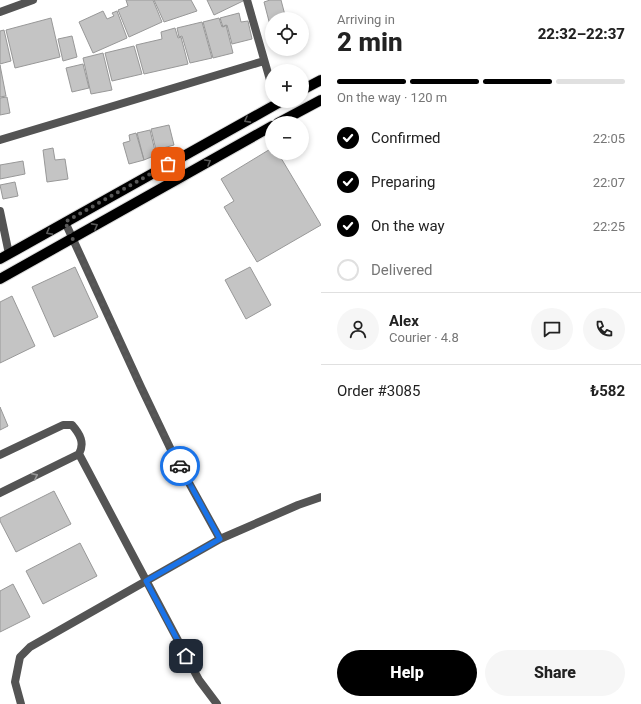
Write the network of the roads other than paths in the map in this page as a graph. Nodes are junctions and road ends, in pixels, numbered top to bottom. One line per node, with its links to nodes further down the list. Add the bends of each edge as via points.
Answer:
1 (33, 0): 3 (street)
2 (247, 0): 4 (street)
3 (0, 12)
4 (264, 61): 5 (street); 12 (street)
5 (265, 64)
6 (321, 80): 7 (main road)
7 (309, 86)
8 (321, 100): 10 (main road)
9 (267, 108): 14 (main road, one-way to 14)
10 (291, 116)
11 (265, 130): 15 (main road, one-way to 11)
12 (0, 140)
13 (0, 211): 16 (street)
14 (65, 222): 15 (street); 16 (main road, one-way to 16)
15 (73, 239): 17 (main road); 22 (street, via 140,387 173,454)
16 (4, 257)
17 (0, 279)
18 (78, 454): 19 (street, via 82,449 82,440 78,432 72,425 63,425); 20 (street, one-way to 18); 23 (street)
19 (0, 455)
20 (0, 493)
21 (321, 497): 22 (street)
22 (220, 539): 23 (street)
23 (146, 581): 24 (street, via 30,647 20,657 15,682); 25 (street, via 200,680)
24 (20, 704)
25 (218, 704)

